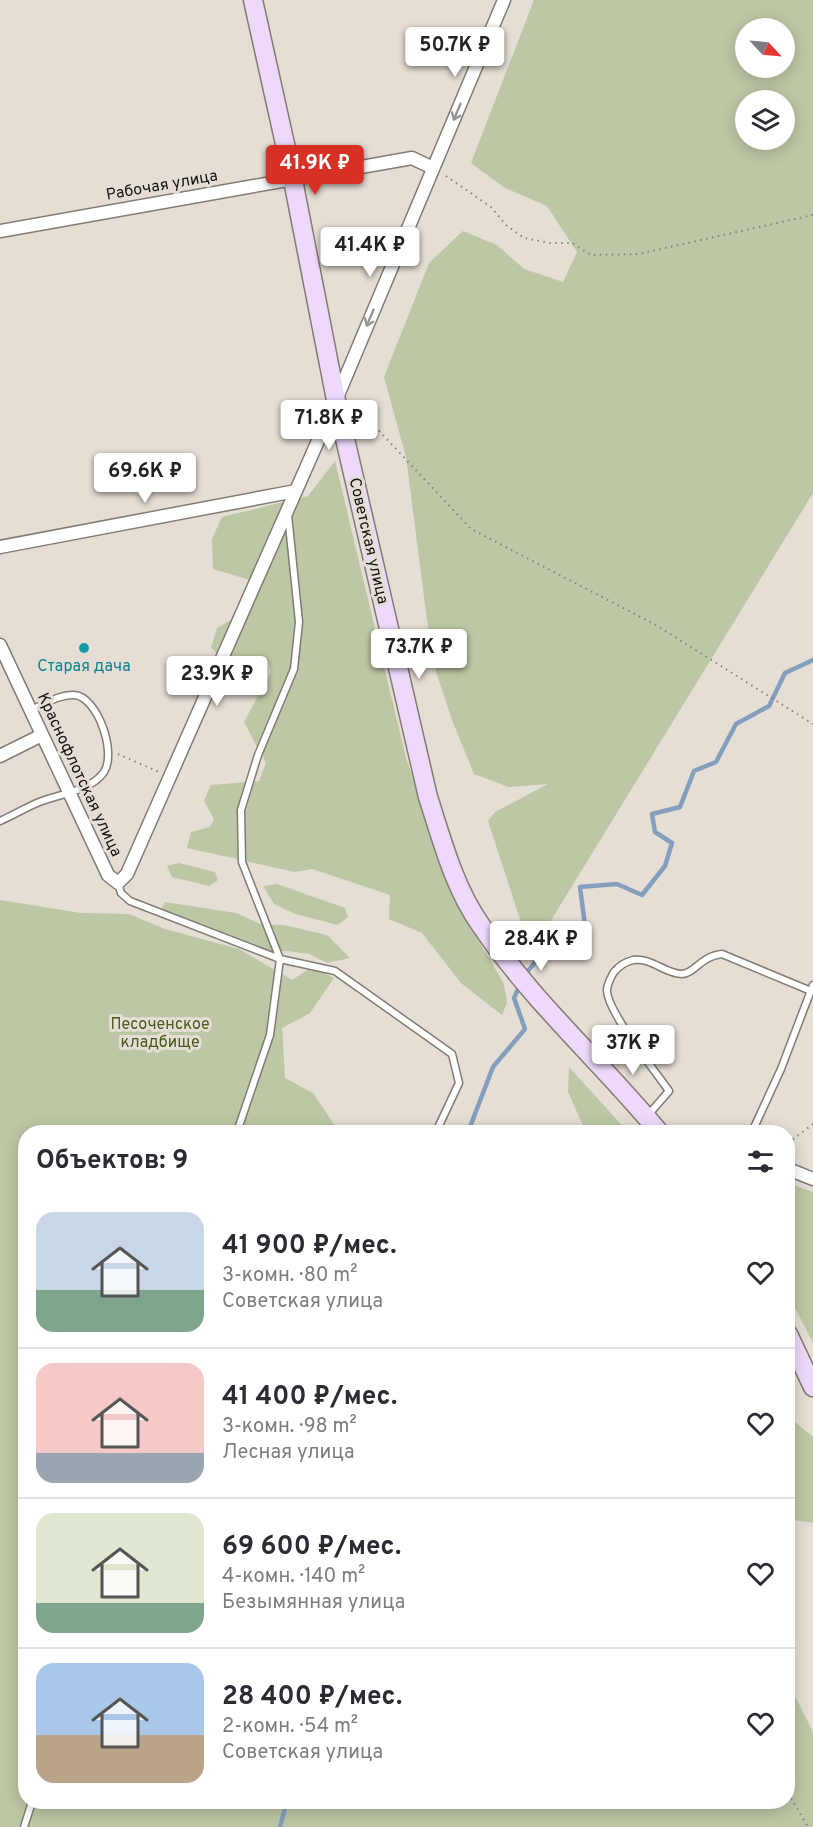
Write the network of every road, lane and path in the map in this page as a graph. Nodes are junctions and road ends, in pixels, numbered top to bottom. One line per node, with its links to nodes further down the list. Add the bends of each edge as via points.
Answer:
1 (253, 0): 4 (main road, Советская улица)
2 (504, 0): 3 (street, one-way to 3)
3 (433, 168): 4 (street, Рабочая улица, via 412,158); 5 (path, via 491,207 524,238 572,243 591,255 638,254); 7 (street, one-way to 7)
4 (293, 180): 6 (street, Рабочая улица); 7 (main road, Советская улица)
5 (813, 214)
6 (0, 231)
7 (336, 400): 9 (street); 24 (main road, Советская улица, via 428,797 460,886 479,923 507,960)
8 (360, 417): 14 (path, via 368,418 471,529 656,625)
9 (296, 491): 10 (street); 11 (street)
10 (287, 510): 18 (street); 22 (lane, via 299,622 294,669 258,755 241,810 242,862)
11 (0, 547)
12 (0, 645): 13 (street, Краснофлотская улица)
13 (30, 710): 15 (street, Краснофлотская улица); 16 (lane, via 62,697 84,698 92,705)
14 (813, 723)
15 (42, 735): 17 (street); 19 (street, Краснофлотская улица)
16 (110, 751): 18 (path); 19 (lane, via 96,781)
17 (0, 756)
18 (170, 776): 21 (street, via 128,874)
19 (69, 792): 20 (lane); 21 (street, Краснофлотская улица, via 108,875)
20 (0, 821)
21 (118, 883): 22 (lane, via 130,901)
22 (280, 959): 26 (lane, via 270,1035); 27 (lane, via 335,971 452,1054 459,1083)
23 (812, 988): 24 (lane, via 722,954 709,956 682,974 650,962 634,960 620,965 607,991 613,1011 669,1091); 29 (lane)
24 (646, 1117): 28 (main road, Советская улица)
25 (813, 1124): 30 (path)
26 (239, 1125)
27 (439, 1125)
28 (652, 1125)
29 (755, 1125)
30 (795, 1138)
31 (795, 1172): 32 (street)
32 (813, 1179)
33 (795, 1350): 34 (main road)
34 (813, 1387)
35 (795, 1805): 38 (path)
36 (30, 1809): 37 (lane)
37 (24, 1827)
38 (808, 1827)

